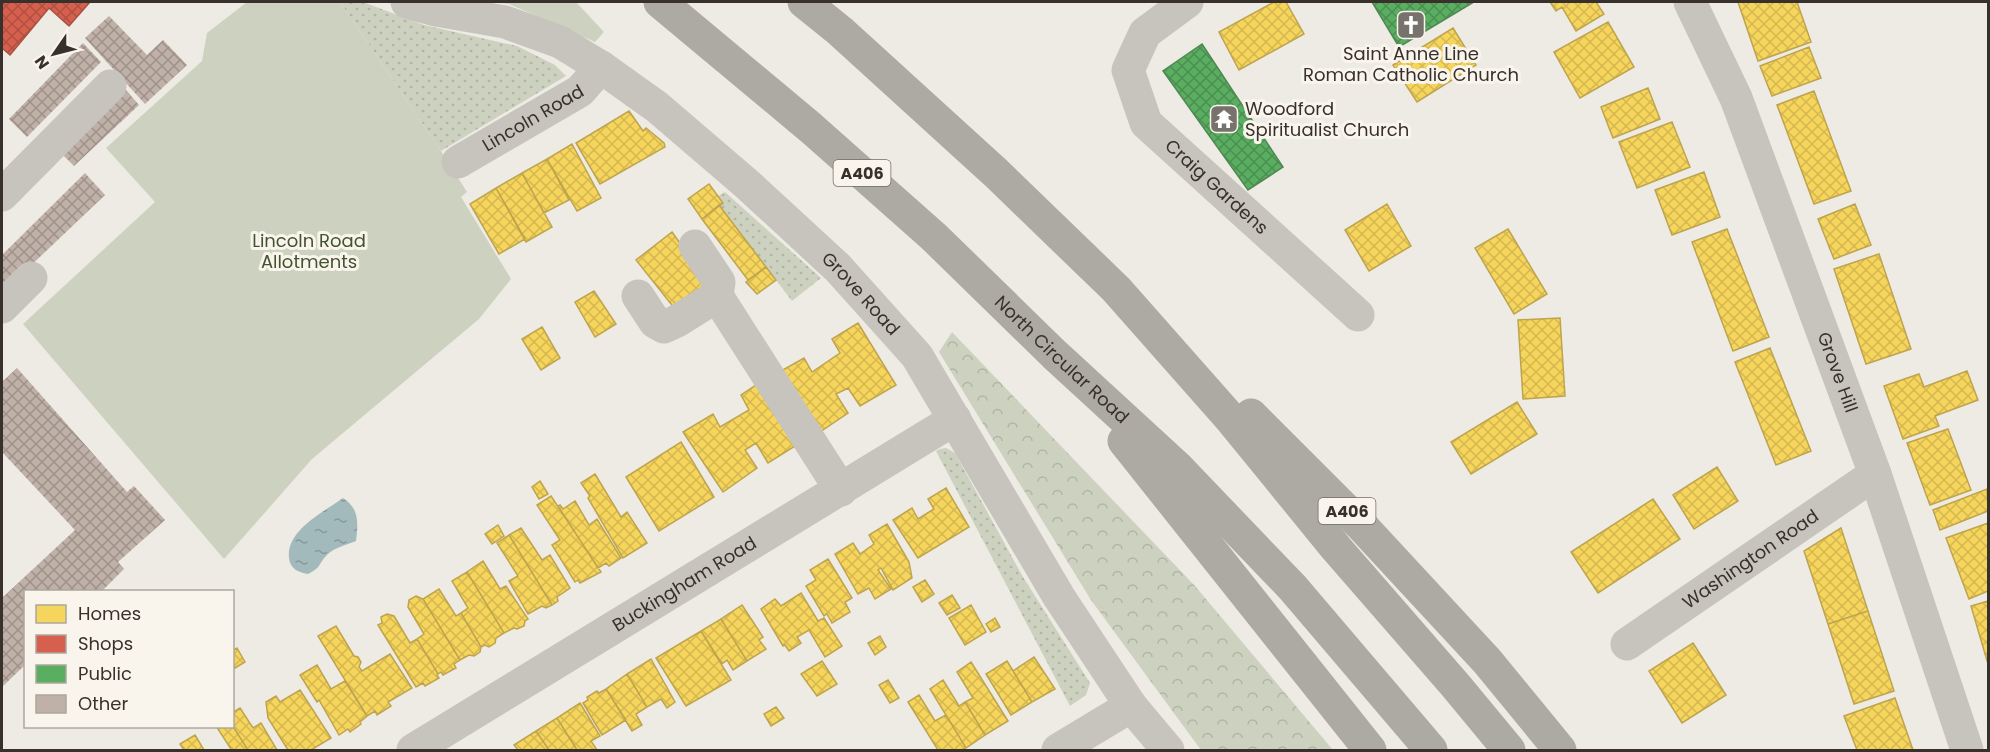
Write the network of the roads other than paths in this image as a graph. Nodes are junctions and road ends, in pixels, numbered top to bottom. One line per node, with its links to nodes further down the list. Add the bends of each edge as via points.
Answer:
1 (407, 2): 6 (street, Grove Road, via 505,22 560,42)
2 (660, 2): 17 (highway, North Circular Road / A406, via 925,229)
3 (804, 2): 12 (highway, A406, via 996,173)
4 (1187, 2): 16 (street, Craig Gardens, via 1145,33 1128,70 1146,123)
5 (1690, 2): 19 (street, Grove Hill, via 1736,98)
6 (601, 67): 8 (street, Lincoln Road, via 580,91); 18 (street, Grove Road, via 657,107 838,268 916,356)
7 (110, 86): 9 (street)
8 (458, 162)
9 (2, 195)
10 (695, 246): 14 (street, via 719,282)
11 (31, 278): 15 (street)
12 (1116, 289): 28 (highway, A406, via 1230,418); 29 (highway, A406, via 1243,406 1361,525 1486,661)
13 (638, 296): 14 (street, via 655,322 664,327)
14 (717, 296): 20 (street)
15 (2, 307)
16 (1358, 315)
17 (1055, 355): 26 (highway, A406); 27 (highway, North Circular Road / A406, via 1178,468 1293,588)
18 (955, 419): 20 (street, Buckingham Road); 22 (street, Grove Road, via 1059,597)
19 (1875, 474): 21 (street, Washington Road); 30 (street, Grove Hill)
20 (841, 490): 23 (street, Buckingham Road)
21 (1627, 644)
22 (1131, 706): 24 (street); 25 (street, Grove Road)
23 (413, 750)
24 (1058, 750)
25 (1168, 750)
26 (1370, 750)
27 (1431, 750)
28 (1509, 750)
29 (1560, 750)
30 (1967, 750)

